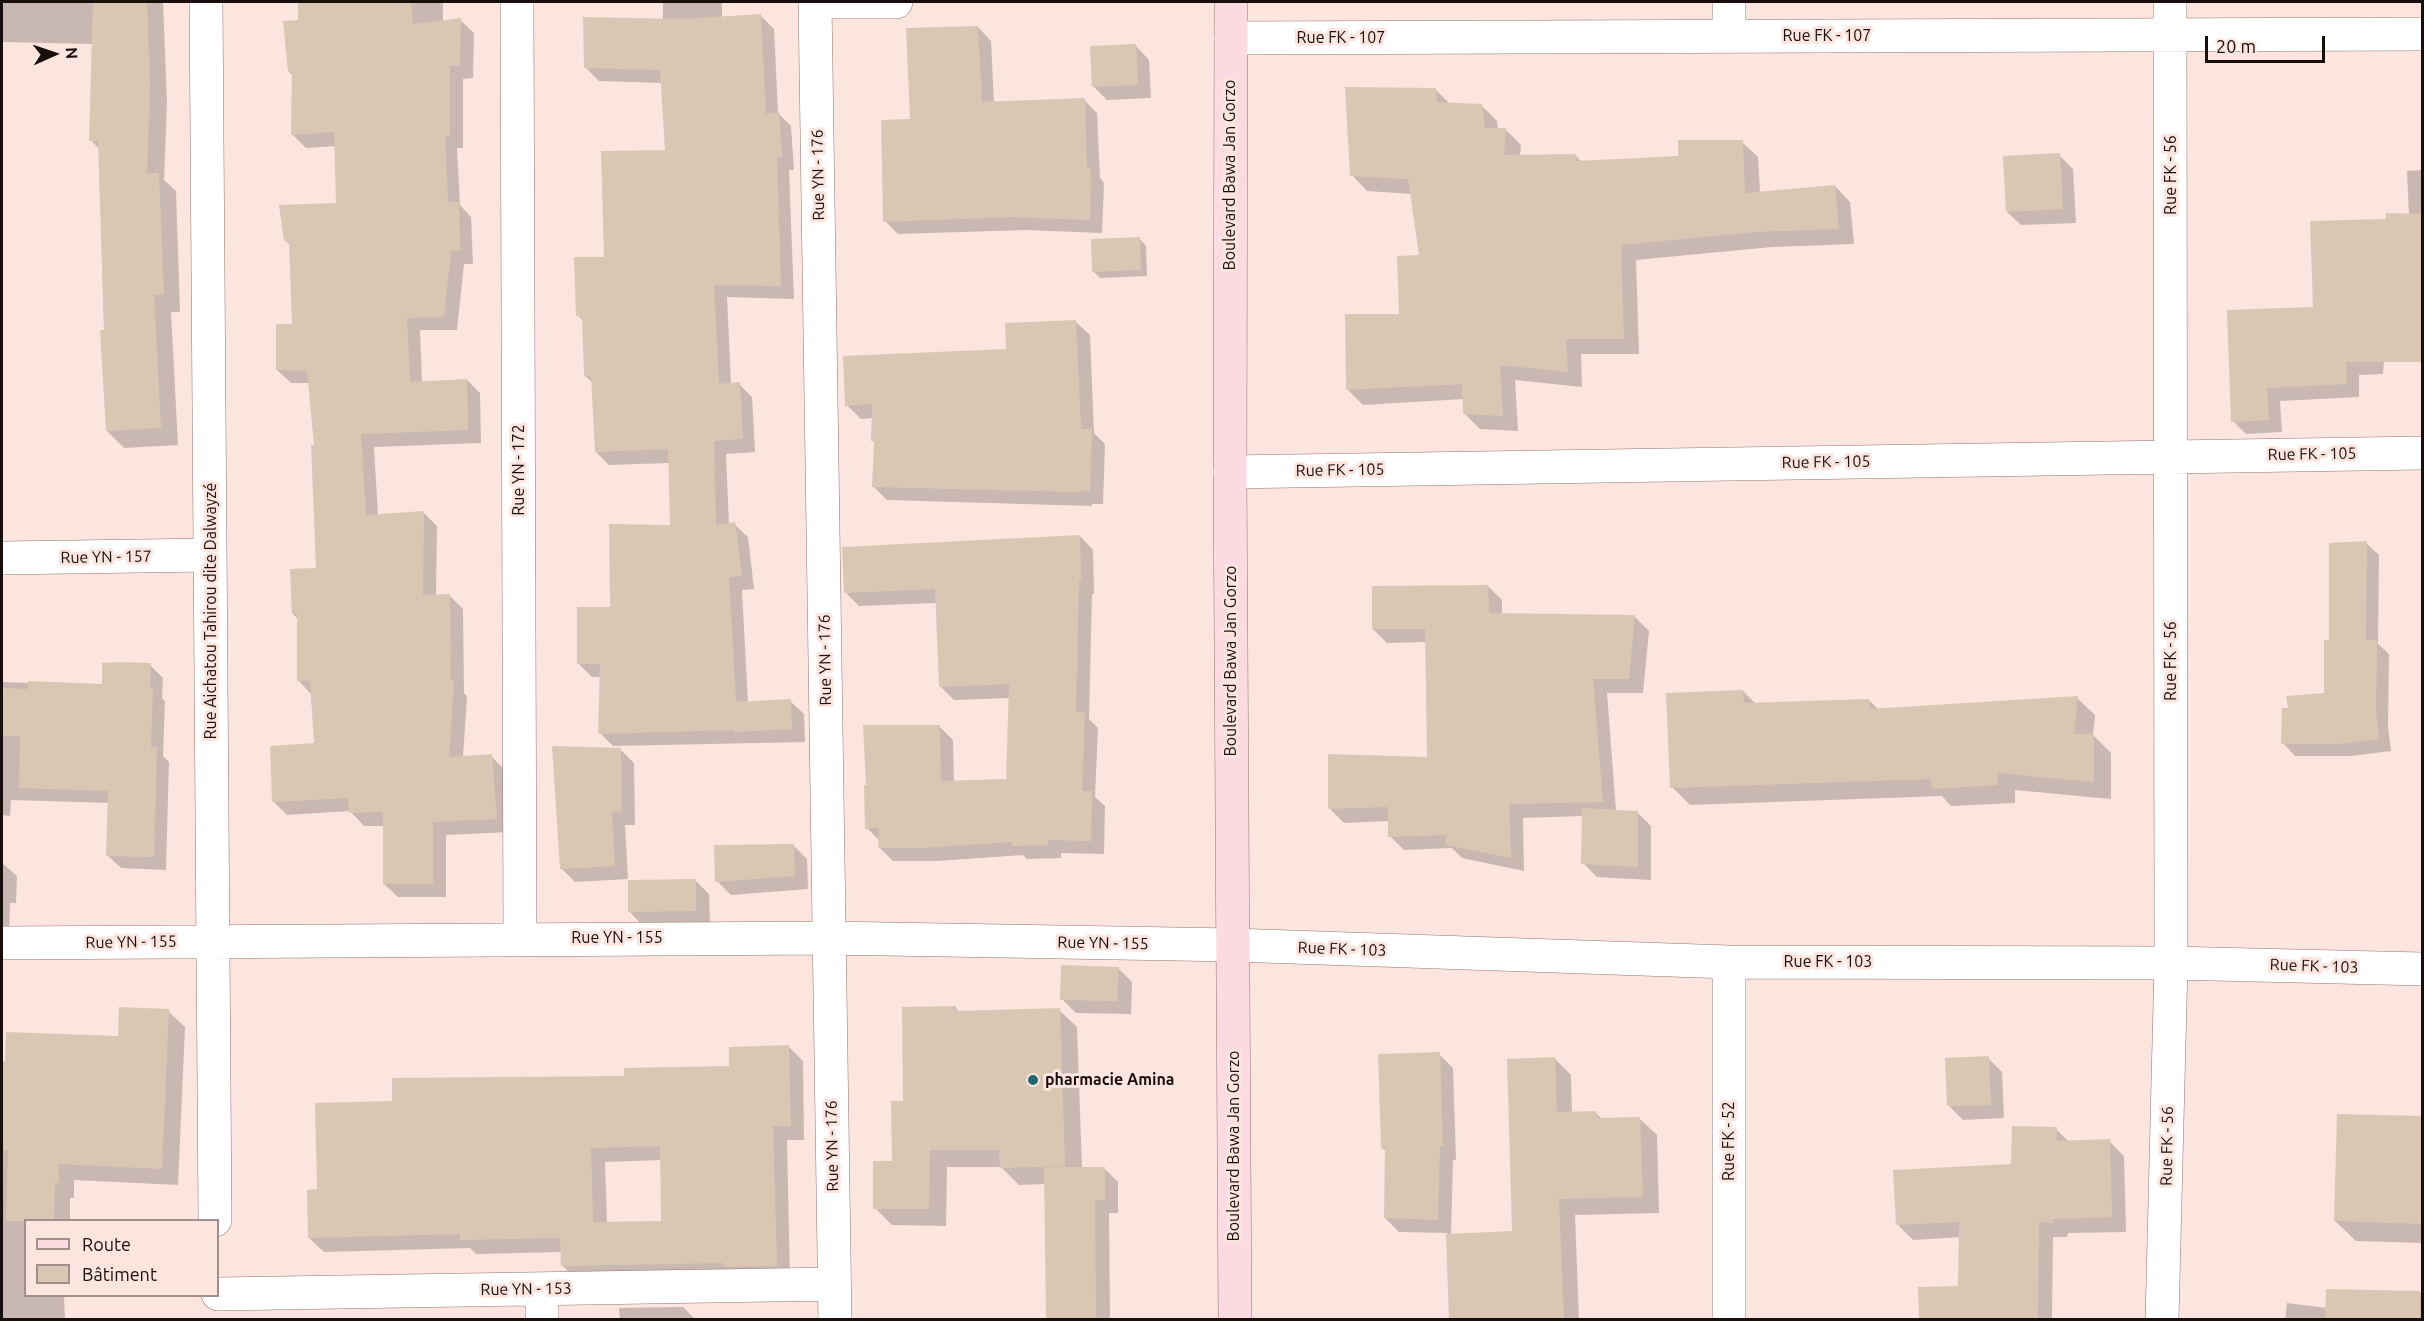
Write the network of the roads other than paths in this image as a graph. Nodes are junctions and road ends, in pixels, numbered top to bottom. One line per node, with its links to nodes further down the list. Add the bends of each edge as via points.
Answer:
1 (206, 2): 15 (street, Rue Aichatou Tahirou dite Dalwayzé)
2 (517, 2): 17 (street, Rue YN - 172)
3 (815, 2): 4 (street); 18 (street, Rue YN - 176)
4 (896, 2)
5 (1231, 2): 11 (main road, Boulevard Bawa Jan Gorzo)
6 (1729, 2): 10 (street)
7 (2170, 2): 9 (street, Rue FK - 56)
8 (2422, 34): 9 (street, Rue FK - 107)
9 (2171, 35): 10 (street, Rue FK - 107); 13 (street, Rue FK - 56)
10 (1729, 36): 11 (street, Rue FK - 107)
11 (1231, 38): 14 (main road, Boulevard Bawa Jan Gorzo)
12 (2422, 453): 13 (street, Rue FK - 105)
13 (2171, 457): 14 (street, Rue FK - 105); 23 (street, Rue FK - 56)
14 (1230, 472): 21 (main road, Boulevard Bawa Jan Gorzo)
15 (210, 555): 16 (street, Rue YN - 157); 19 (street, Rue Aichatou Tahirou dite Dalwayzé)
16 (2, 558)
17 (520, 938): 18 (street, Rue YN - 155); 19 (street, Rue YN - 155)
18 (829, 938): 21 (street, Rue YN - 155); 26 (street, Rue YN - 176)
19 (213, 941): 20 (street, Rue YN - 155); 25 (street, Rue Aichatou Tahirou dite Dalwayzé)
20 (2, 943)
21 (1233, 945): 22 (street, Rue FK - 103); 32 (main road, Boulevard Bawa Jan Gorzo)
22 (1729, 962): 23 (street, Rue FK - 103); 33 (street, Rue FK - 52)
23 (2171, 963): 24 (street, Rue FK - 103); 34 (street, Rue FK - 56)
24 (2422, 969)
25 (215, 1219)
26 (834, 1284): 29 (street, Rue YN - 153); 31 (street, Rue YN - 176)
27 (219, 1295): 29 (street, Rue YN - 153)
28 (217, 1297): 30 (street)
29 (542, 1304)
30 (216, 1320)
31 (834, 1320)
32 (1235, 1320)
33 (1729, 1320)
34 (2162, 1320)

